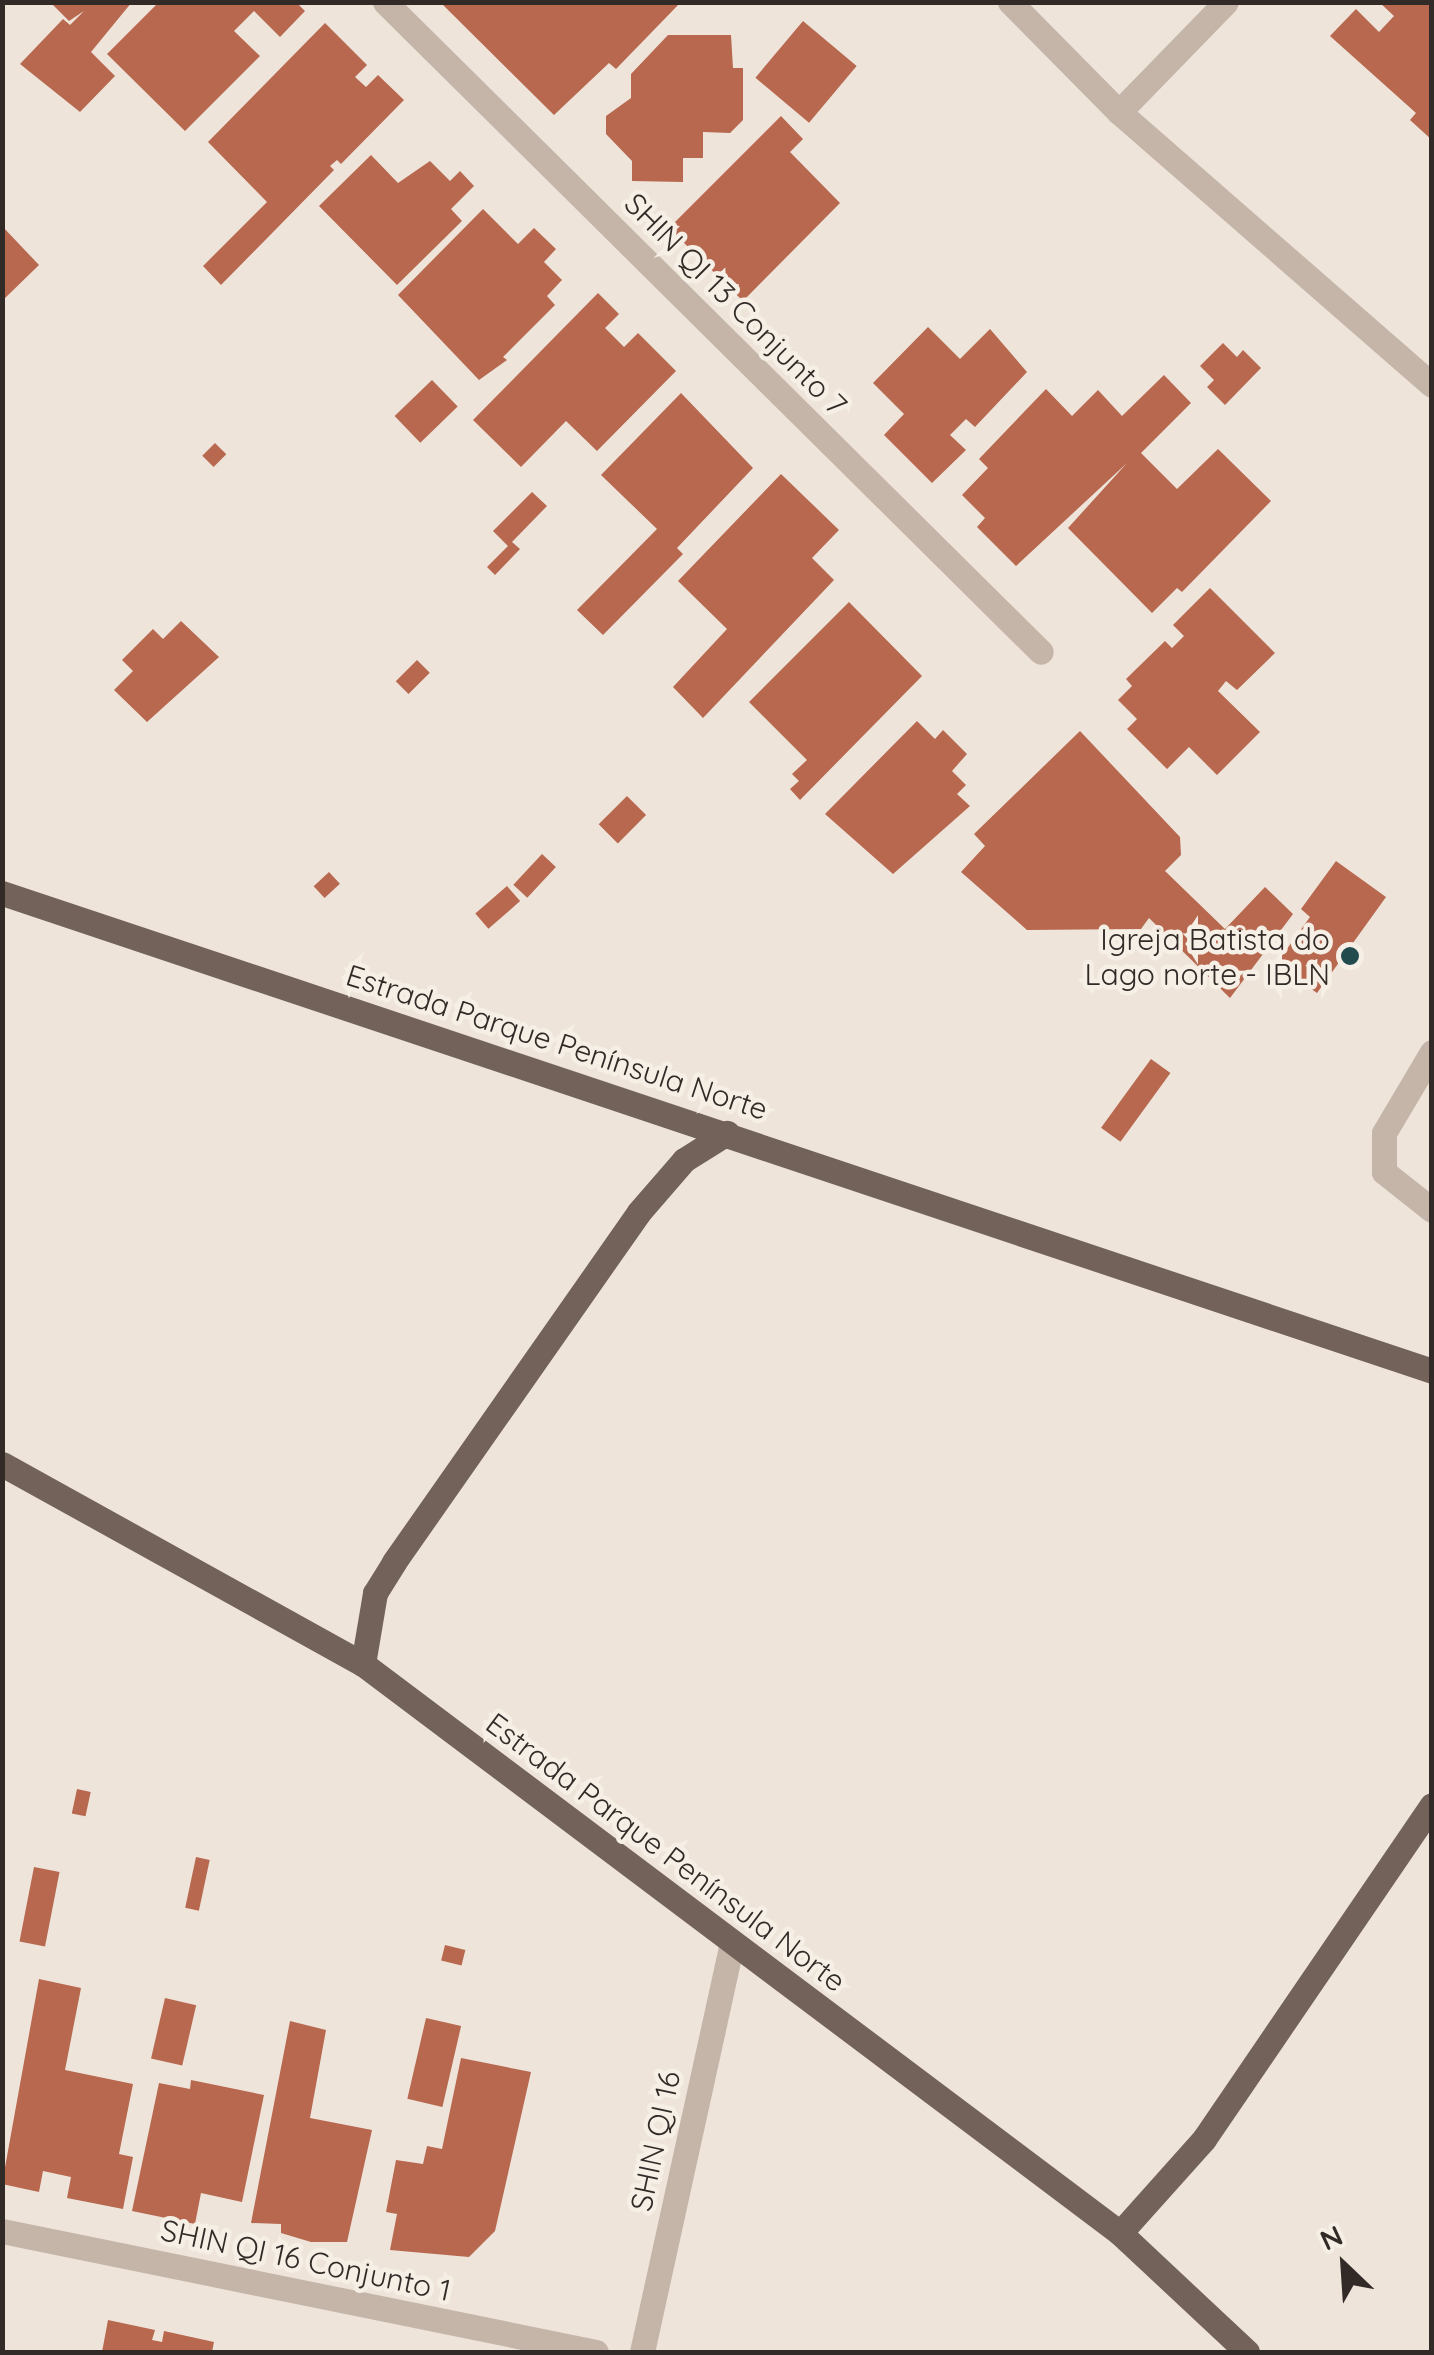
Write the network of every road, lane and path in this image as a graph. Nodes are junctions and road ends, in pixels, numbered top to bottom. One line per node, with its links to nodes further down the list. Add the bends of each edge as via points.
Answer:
1 (385, 2): 6 (street, SHIN QI 13 Conjunto 7)
2 (1010, 2): 4 (street)
3 (1226, 2): 4 (street)
4 (1119, 112): 5 (street)
5 (1432, 384)
6 (1040, 652)
7 (2, 894): 9 (main road, Estrada Parque Península Norte)
8 (1432, 1052): 10 (street, via 1384,1134 1384,1172)
9 (727, 1133): 11 (main road, Estrada Parque Península Norte); 13 (main road, via 684,1160 638,1212 394,1562 375,1593)
10 (1432, 1210)
11 (1432, 1371)
12 (2, 1464): 13 (main road, Estrada Parque Península Norte)
13 (364, 1664): 15 (main road, Estrada Parque Península Norte)
14 (1432, 1805): 17 (main road, via 1204,2139)
15 (732, 1943): 17 (main road, Estrada Parque Península Norte); 19 (street, SHIN QI 16)
16 (2, 2231): 18 (street, SHIN QI 16 Conjunto 1)
17 (1120, 2233): 20 (main road, Estrada Parque Península Norte)
18 (596, 2352)
19 (642, 2352)
20 (1247, 2352)

